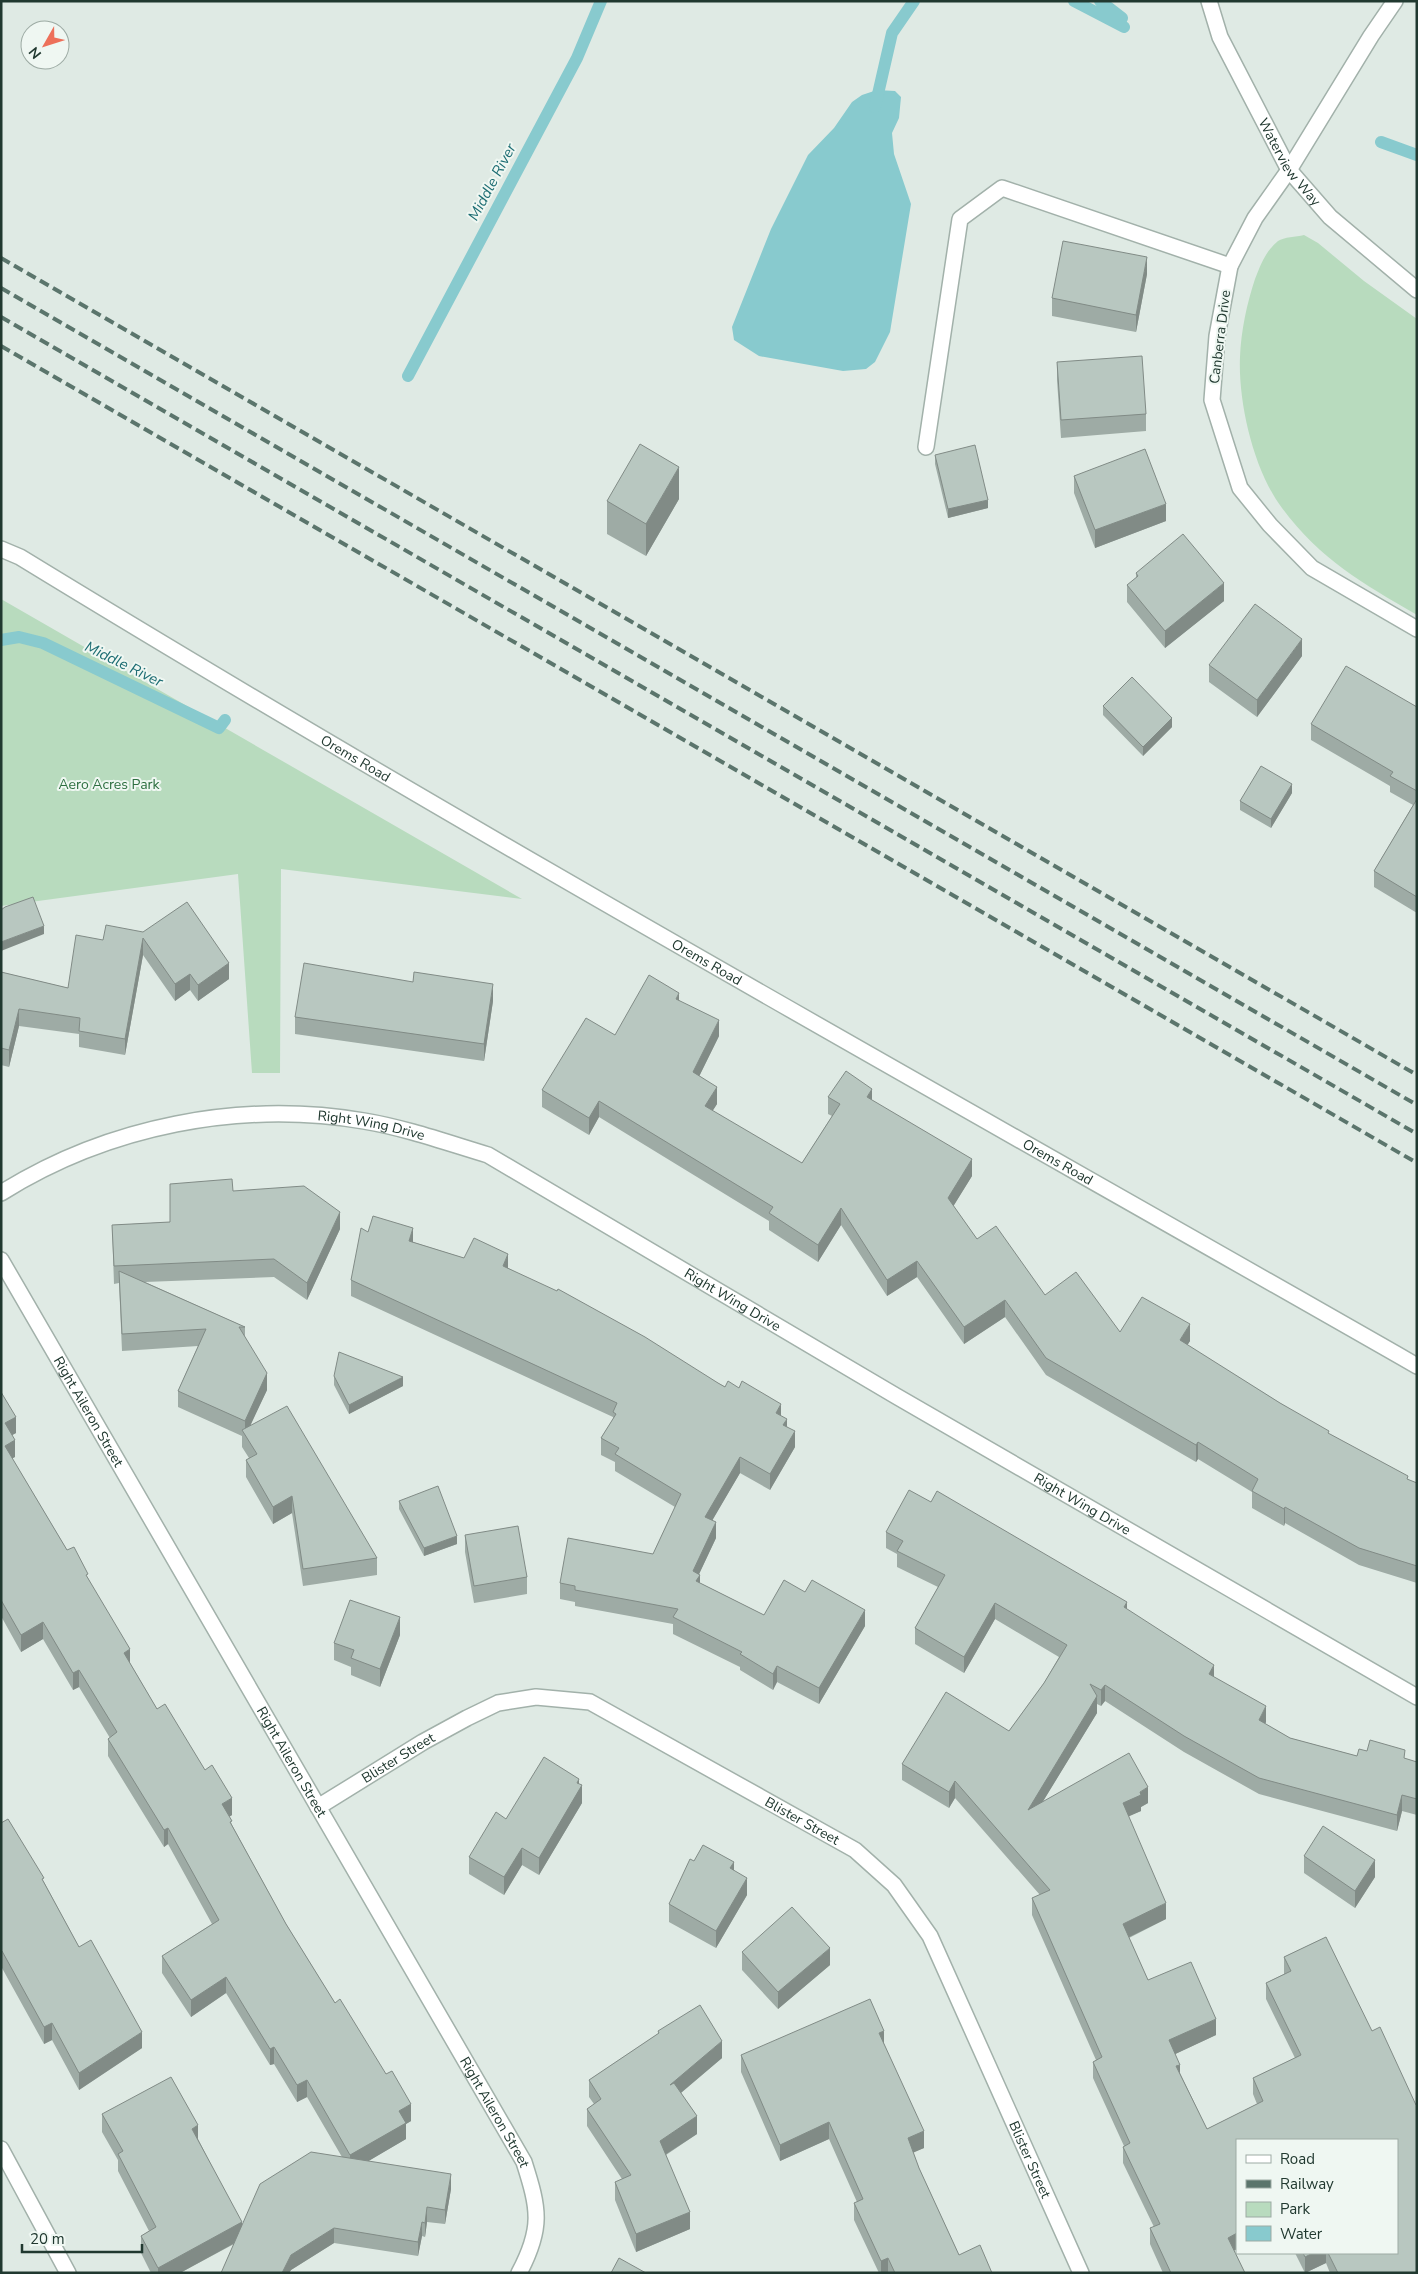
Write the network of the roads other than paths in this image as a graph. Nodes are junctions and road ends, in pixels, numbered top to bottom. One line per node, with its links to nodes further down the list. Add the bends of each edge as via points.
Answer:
1 (1209, 1): 3 (street, Waterview Way, via 1220,37)
2 (1395, 1): 3 (street, Canberra Drive)
3 (1289, 170): 4 (street, Canberra Drive, via 1254,218); 5 (street, Waterview Way, via 1330,217)
4 (1230, 266): 6 (street, via 1002,188 960,219); 8 (street, Canberra Drive, via 1217,336 1212,400 1240,488 1312,568)
5 (1417, 290)
6 (926, 446)
7 (1, 548): 11 (street, Orems Road, via 608,906)
8 (1417, 629)
9 (1, 1193): 12 (street, Right Wing Drive, via 71,1155 158,1126 247,1114 309,1114 366,1121 488,1156)
10 (1, 1260): 13 (street, Right Aileron Street)
11 (1417, 1366)
12 (1417, 1697)
13 (318, 1807): 16 (street, Right Aileron Street, via 524,2162 534,2193 537,2227); 17 (street, Blister Street, via 467,1718 498,1703 536,1697 590,1702 855,1850 894,1885 930,1936)
14 (1, 2149): 15 (street)
15 (68, 2273)
16 (519, 2273)
17 (1081, 2273)

